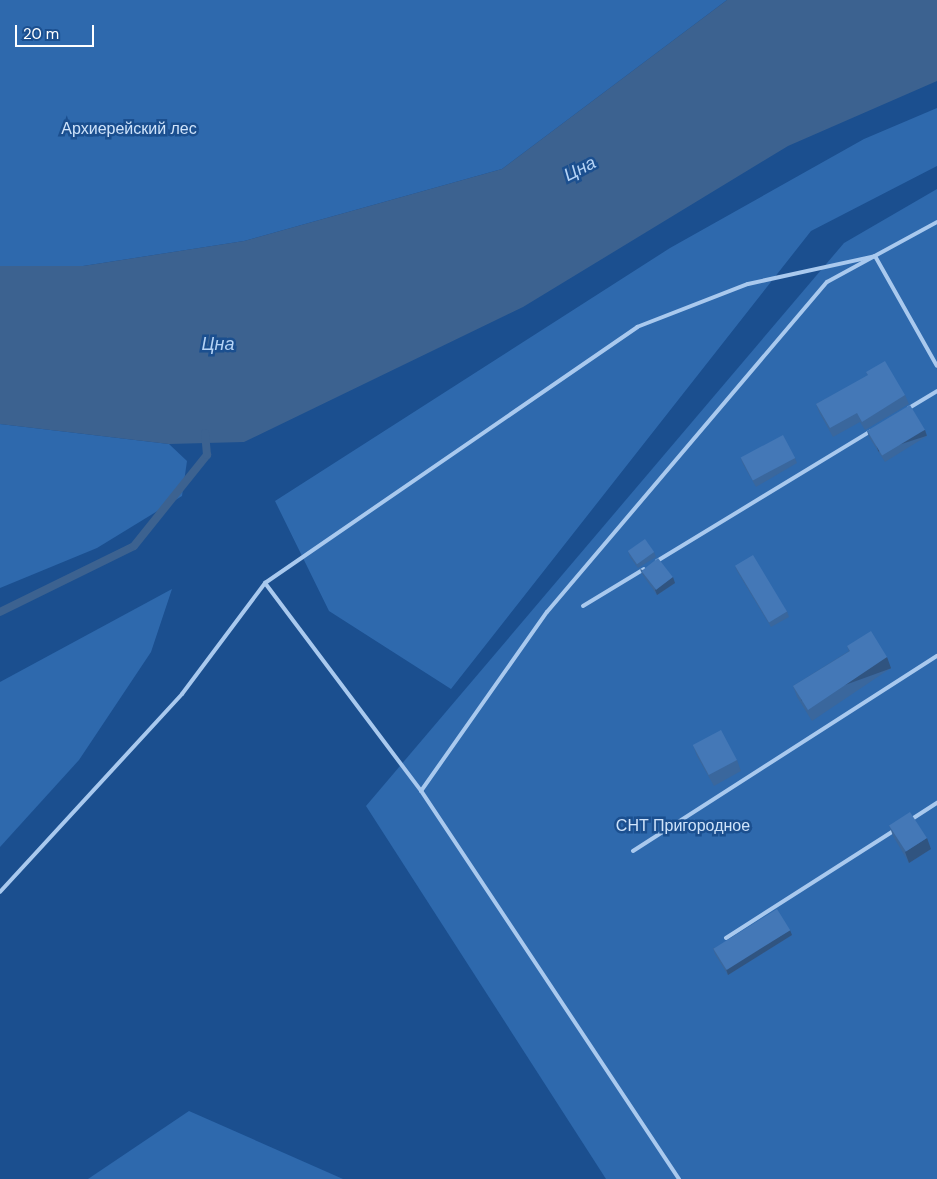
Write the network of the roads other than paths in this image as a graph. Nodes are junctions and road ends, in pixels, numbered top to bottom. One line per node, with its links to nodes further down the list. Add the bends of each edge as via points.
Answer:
1 (937, 222): 2 (lane)
2 (875, 256): 3 (lane); 7 (lane, via 748,284 637,327); 10 (lane, via 826,282 548,612)
3 (937, 366)
4 (937, 392): 5 (lane)
5 (903, 412)
6 (878, 427): 8 (lane)
7 (265, 583): 10 (lane); 13 (lane, via 182,694)
8 (583, 606)
9 (937, 656): 12 (lane)
10 (421, 791): 15 (lane)
11 (937, 803): 14 (lane)
12 (633, 851)
13 (0, 892)
14 (726, 938)
15 (679, 1179)

